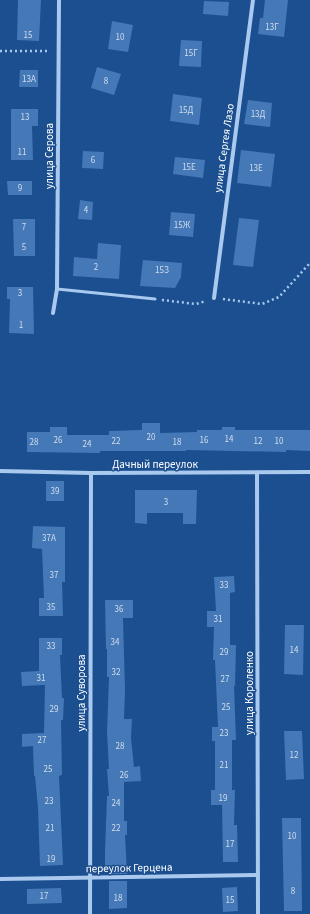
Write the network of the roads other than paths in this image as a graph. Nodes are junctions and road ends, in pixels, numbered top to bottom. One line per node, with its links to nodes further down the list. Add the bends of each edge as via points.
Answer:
1 (59, 0): 3 (street, улица Серова)
2 (253, 0): 4 (street, улица Сергея Лазо)
3 (56, 289): 5 (lane); 6 (street, улица Серова)
4 (214, 298)
5 (155, 300)
6 (53, 312)
7 (0, 471): 10 (street, Дачный переулок)
8 (257, 472): 9 (street, Дачный переулок); 10 (street, Дачный переулок); 11 (street, улица Короленко)
9 (310, 472)
10 (91, 473): 12 (street, улица Суворова)
11 (258, 875): 12 (street, переулок Герцена); 15 (street, улица Короленко)
12 (90, 878): 13 (street, переулок Герцена); 14 (street, улица Суворова)
13 (0, 879)
14 (90, 914)
15 (258, 914)

